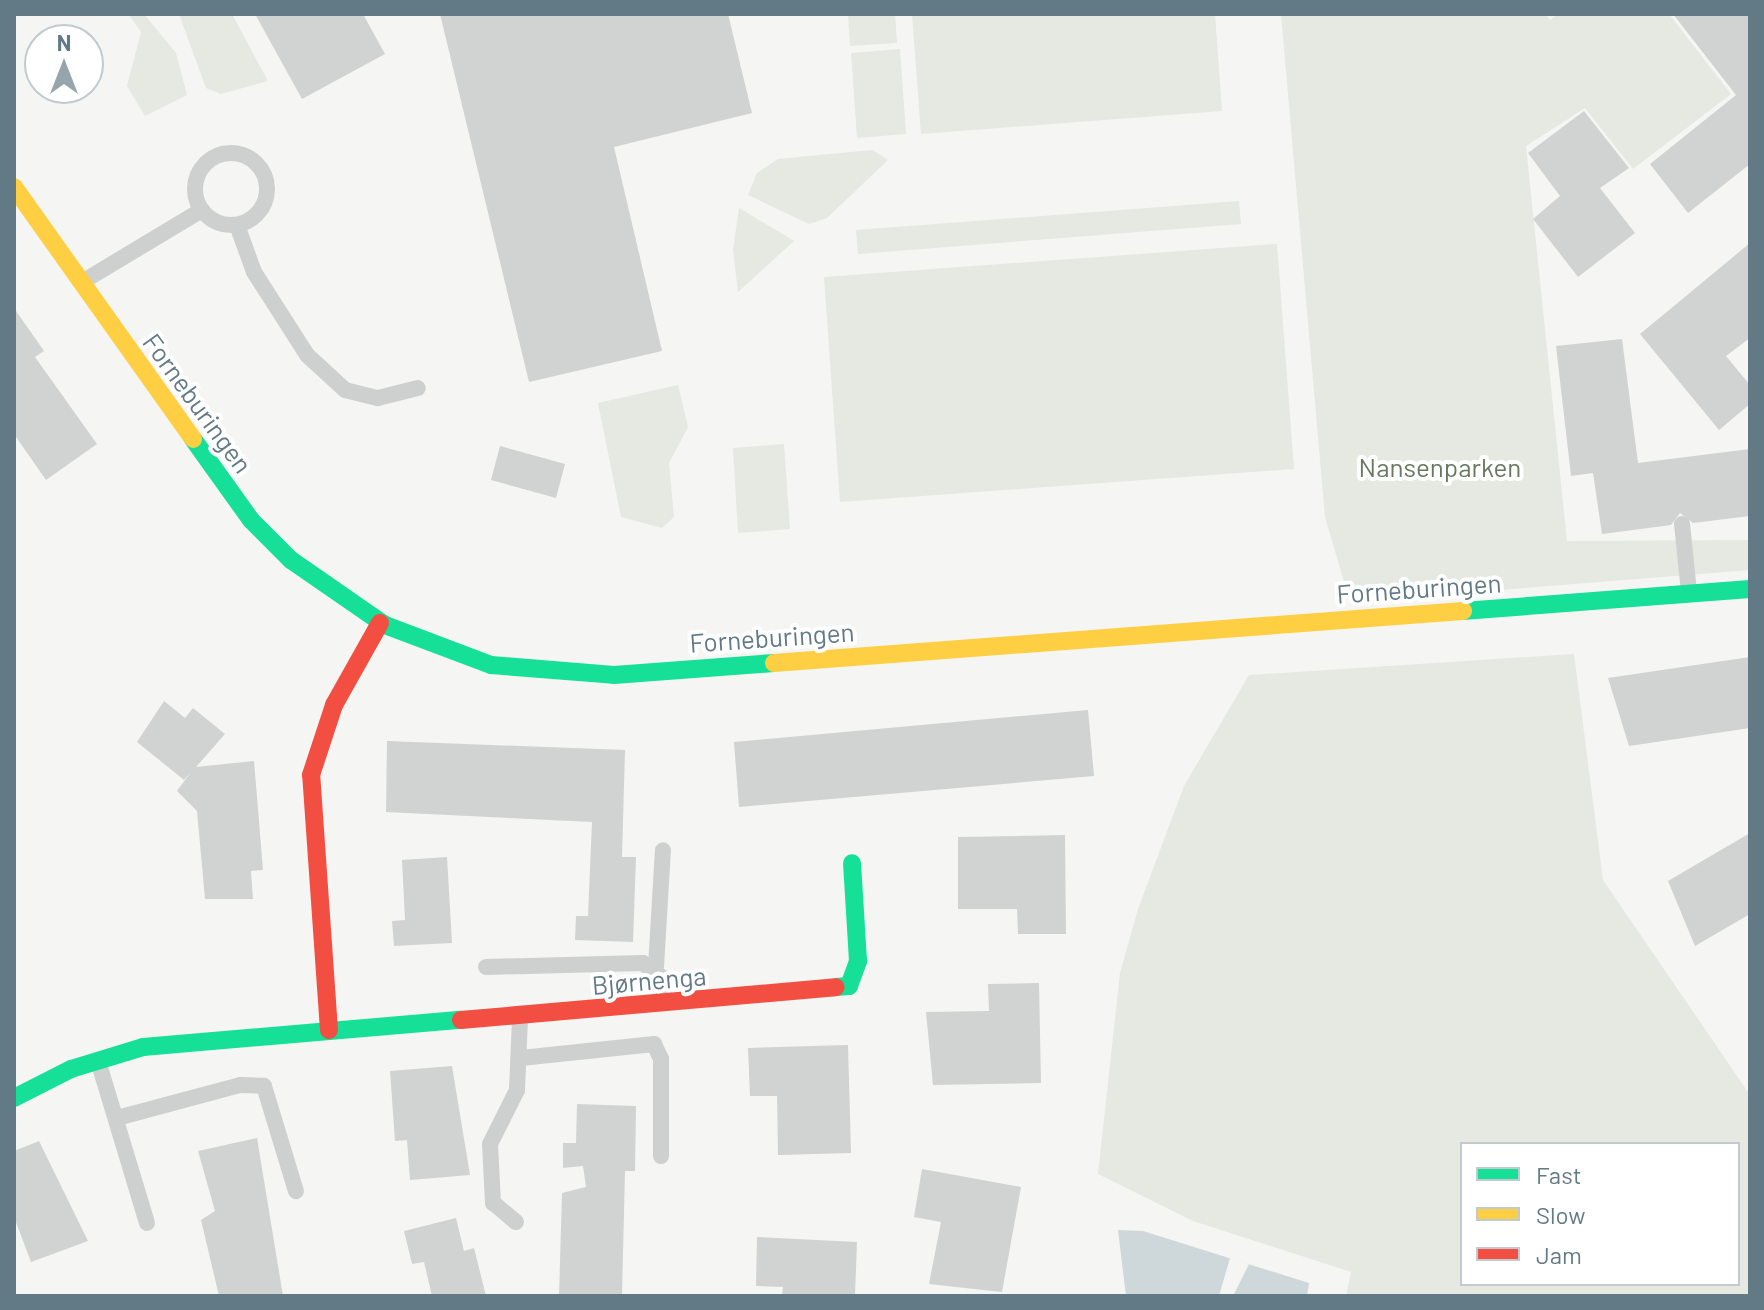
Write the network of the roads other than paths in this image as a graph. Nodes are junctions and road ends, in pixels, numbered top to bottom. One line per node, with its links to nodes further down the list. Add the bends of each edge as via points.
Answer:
1 (14, 187): 4 (street, Forneburingen)
2 (202, 210): 3 (lane, via 217,223); 3 (lane, via 196,181 202,167 214,157 245,156 266,178 267,193 252,219); 4 (lane)
3 (237, 225): 5 (lane, via 254,272 307,355 345,390 378,398)
4 (81, 283): 9 (street, Forneburingen, via 251,520 328,593)
5 (418, 388)
6 (1682, 524): 8 (lane)
7 (1750, 589): 8 (street, Forneburingen)
8 (1689, 594): 9 (street, Forneburingen, via 614,675 491,665)
9 (380, 623): 16 (street, via 334,705 311,775)
10 (663, 850): 13 (lane)
11 (852, 863): 14 (street, Bjørnenga, via 858,961 849,986)
12 (486, 967): 13 (lane)
13 (656, 967): 14 (lane)
14 (664, 1005): 15 (street, Bjørnenga)
15 (520, 1017): 16 (street, Bjørnenga); 17 (lane)
16 (329, 1030): 18 (street, Bjørnenga, via 158,1045)
17 (521, 1058): 21 (lane, via 654,1044 661,1059); 23 (lane, via 517,1090 490,1144 493,1203)
18 (97, 1059): 19 (street, Bjørnenga); 20 (lane)
19 (14, 1098)
20 (117, 1118): 22 (lane, via 240,1085 264,1086); 24 (lane)
21 (661, 1156)
22 (296, 1191)
23 (516, 1222)
24 (147, 1223)

